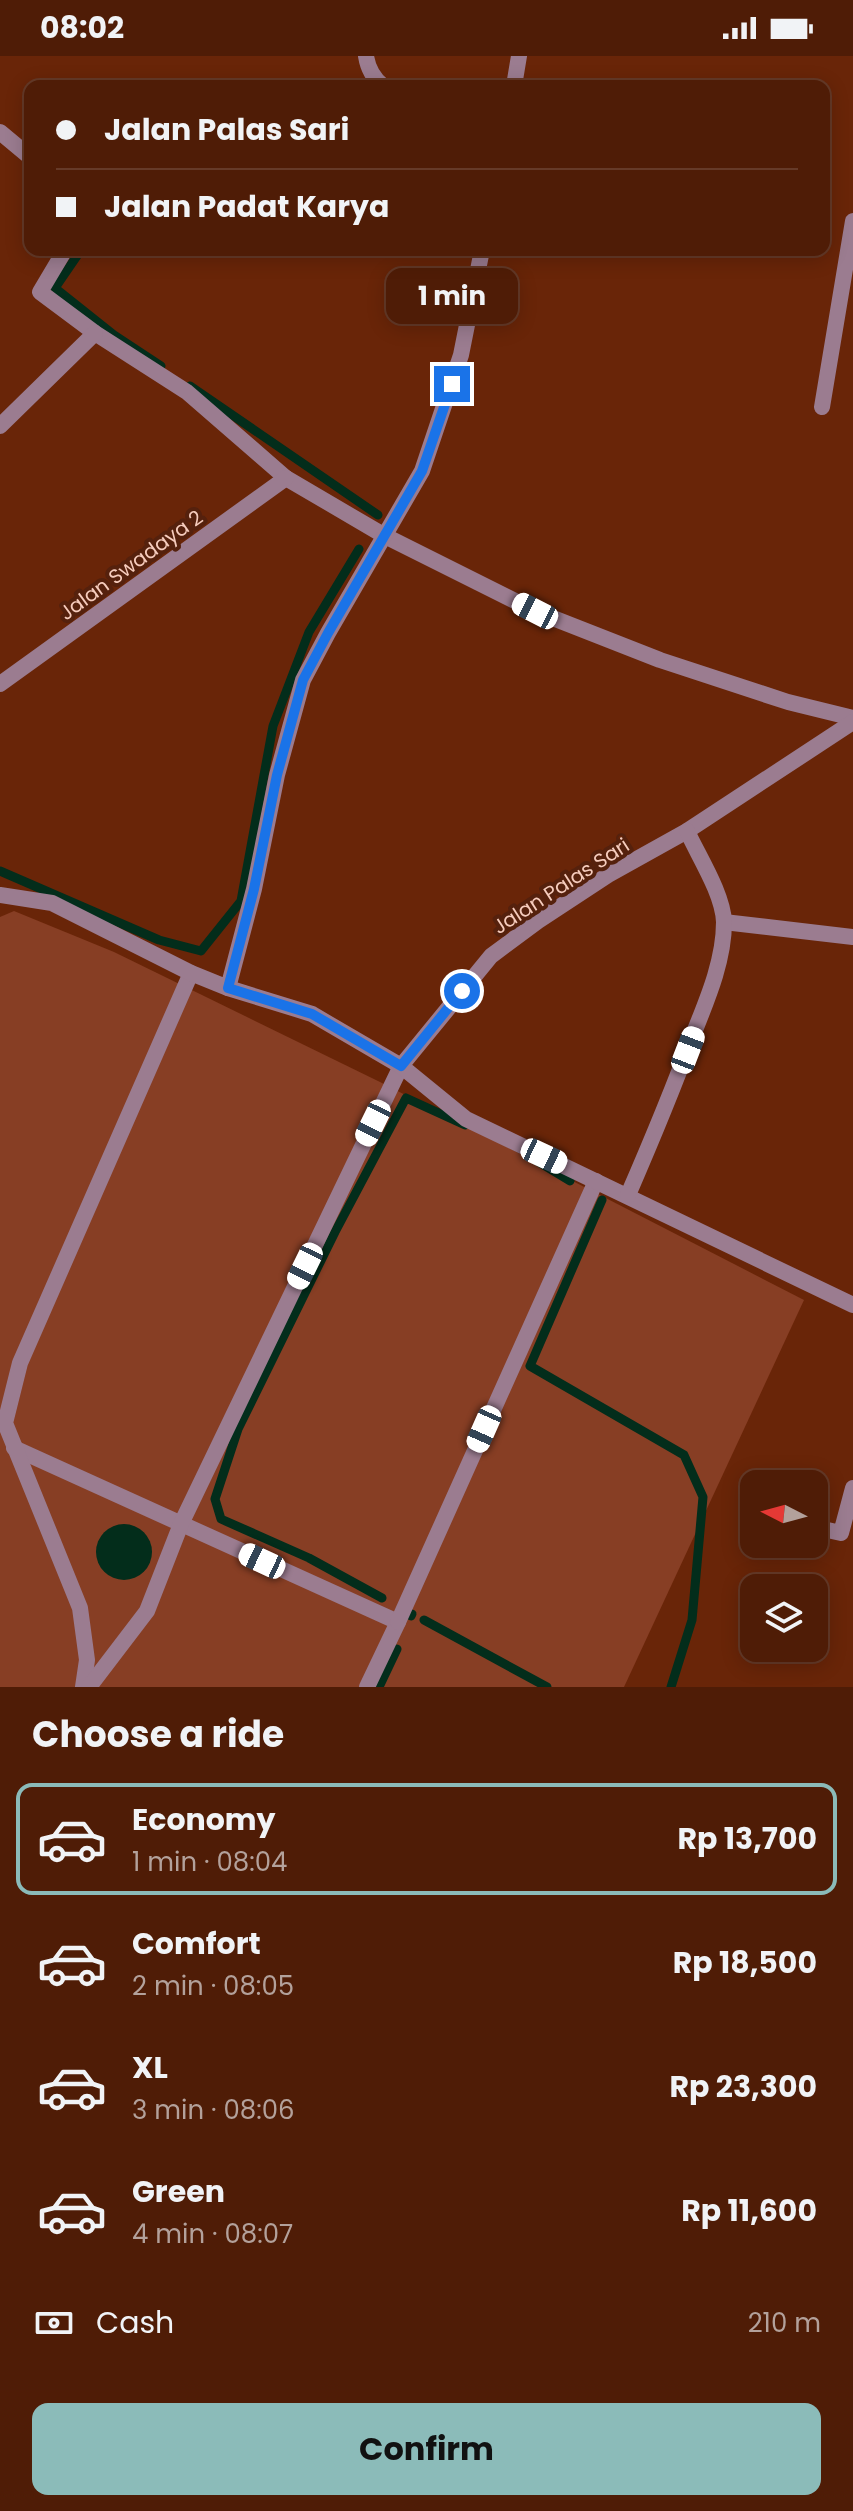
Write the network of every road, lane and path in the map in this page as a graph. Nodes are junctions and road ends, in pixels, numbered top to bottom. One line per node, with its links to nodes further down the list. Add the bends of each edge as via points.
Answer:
1 (366, 56): 3 (street)
2 (519, 56): 4 (street)
3 (375, 80)
4 (515, 80)
5 (0, 132): 6 (street)
6 (24, 152)
7 (853, 221): 11 (street)
8 (61, 256): 10 (street, via 40,292)
9 (481, 256): 14 (street, via 461,355 422,471)
10 (95, 333): 12 (street); 13 (street, via 187,392)
11 (822, 407)
12 (0, 426)
13 (286, 478): 14 (street); 15 (street, Jalan Swadaya 2)
14 (385, 536): 16 (street, via 535,611 660,660); 22 (street, via 303,680)
15 (0, 684)
16 (853, 720): 17 (street, Jalan Palas Sari)
17 (687, 831): 19 (street, via 721,903); 23 (street, Jalan Palas Sari, via 608,875 491,956)
18 (0, 895): 21 (street, via 52,903)
19 (724, 922): 20 (street); 25 (street, via 708,997)
20 (853, 937)
21 (191, 973): 22 (street); 27 (street, via 20,1363)
22 (228, 988): 23 (street, via 312,1014)
23 (401, 1066): 24 (street, via 466,1119); 30 (street, Jalan Palas Sari)
24 (596, 1181): 25 (street); 32 (street)
25 (628, 1195): 26 (street)
26 (853, 1305)
27 (3, 1423): 28 (street)
28 (14, 1448): 30 (street); 33 (street, via 80,1608)
29 (853, 1488): 31 (street, via 841,1533)
30 (181, 1524): 32 (street); 33 (street, Jalan Palas Sari, via 147,1611)
31 (828, 1530)
32 (398, 1622): 34 (street)
33 (86, 1687)
34 (367, 1687)

